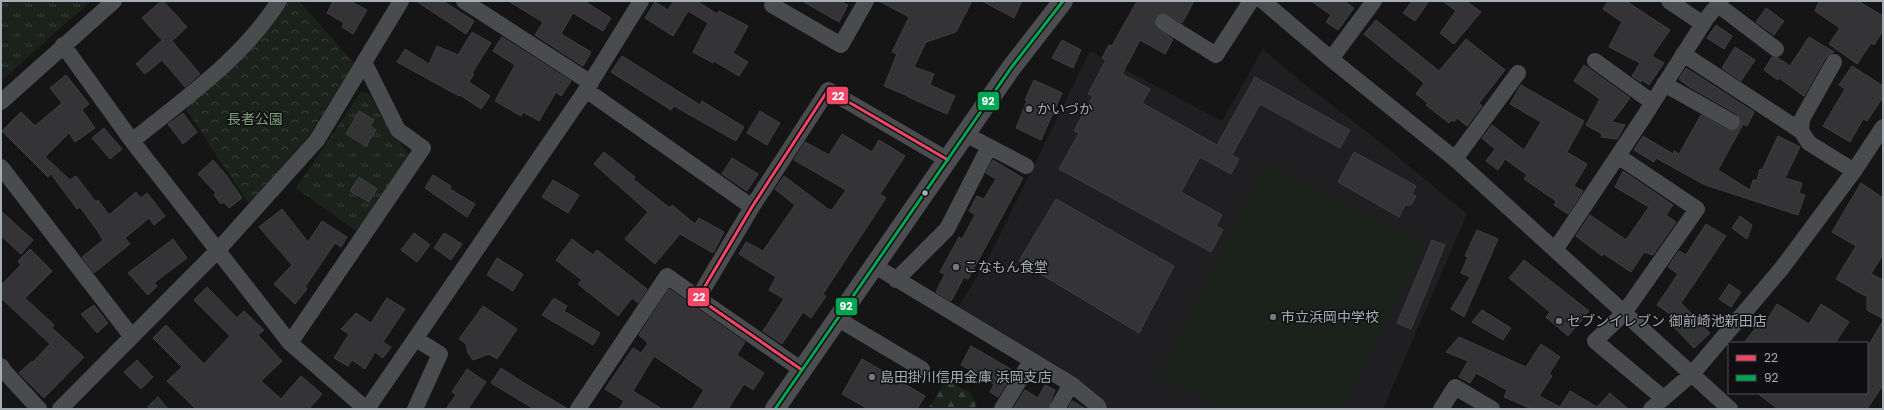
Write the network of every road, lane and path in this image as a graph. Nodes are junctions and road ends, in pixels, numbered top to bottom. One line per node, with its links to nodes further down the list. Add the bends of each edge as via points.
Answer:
1 (114, 1): 16 (street)
2 (279, 1): 32 (street, via 267,21 227,64)
3 (401, 1): 21 (street)
4 (464, 1): 25 (street)
5 (641, 1): 25 (street)
6 (774, 1): 7 (street, via 772,5 841,45)
7 (866, 1)
8 (1251, 1): 14 (street, via 1216,55)
9 (1263, 1): 19 (street)
10 (1374, 1): 19 (street)
11 (1669, 1): 15 (street)
12 (1061, 2): 31 (main road)
13 (1719, 3): 15 (street); 17 (street)
14 (1163, 22)
15 (1703, 24): 18 (street)
16 (63, 46): 26 (street); 32 (street)
17 (1776, 48)
18 (1683, 54): 24 (street); 30 (street)
19 (1331, 59): 35 (street)
20 (1595, 61): 27 (street)
21 (364, 62): 41 (street, via 317,140); 50 (street, via 398,130 423,148)
22 (1834, 62): 30 (street, via 1802,120)
23 (1518, 73): 35 (street)
24 (1664, 84): 27 (street); 28 (street)
25 (589, 86): 40 (street); 49 (street)
26 (1, 102)
27 (1652, 102): 34 (street)
28 (1732, 122)
29 (1883, 127): 39 (street)
30 (1801, 131): 39 (street, via 1809,143)
31 (965, 134): 33 (street); 36 (main road)
32 (132, 141): 41 (street)
33 (989, 147): 37 (street); 44 (street, via 947,229)
34 (1618, 156): 42 (street); 46 (street, via 1697,209)
35 (1455, 159): 42 (street)
36 (948, 160): 40 (street, via 828,90); 43 (main road)
37 (1026, 166)
38 (1, 167): 48 (street)
39 (1854, 170): 55 (street, via 1782,268)
40 (752, 207): 45 (street)
41 (218, 250): 48 (street); 50 (street)
42 (1555, 250): 46 (street)
43 (875, 266): 44 (street); 47 (main road)
44 (896, 280): 51 (street)
45 (698, 298): 53 (street); 62 (street, via 667,276)
46 (1624, 313): 55 (street); 57 (street, via 1595,341)
47 (838, 319): 52 (street); 53 (main road)
48 (132, 337): 59 (street)
49 (416, 339): 60 (street); 61 (street, via 440,354)
50 (290, 343): 60 (street)
51 (1031, 361): 56 (street); 64 (street)
52 (922, 369)
53 (802, 370): 63 (main road)
54 (2, 371): 58 (street)
55 (1692, 374): 57 (street); 70 (street)
56 (1071, 384): 65 (street); 66 (street)
57 (1663, 398): 69 (street)
58 (39, 409)
59 (60, 409)
60 (366, 409)
61 (414, 409)
62 (578, 409)
63 (775, 409)
64 (1002, 409)
65 (1057, 409)
66 (1099, 409)
67 (1440, 409): 68 (street, via 1455,387)
68 (1492, 409)
69 (1651, 409)
70 (1730, 409)

